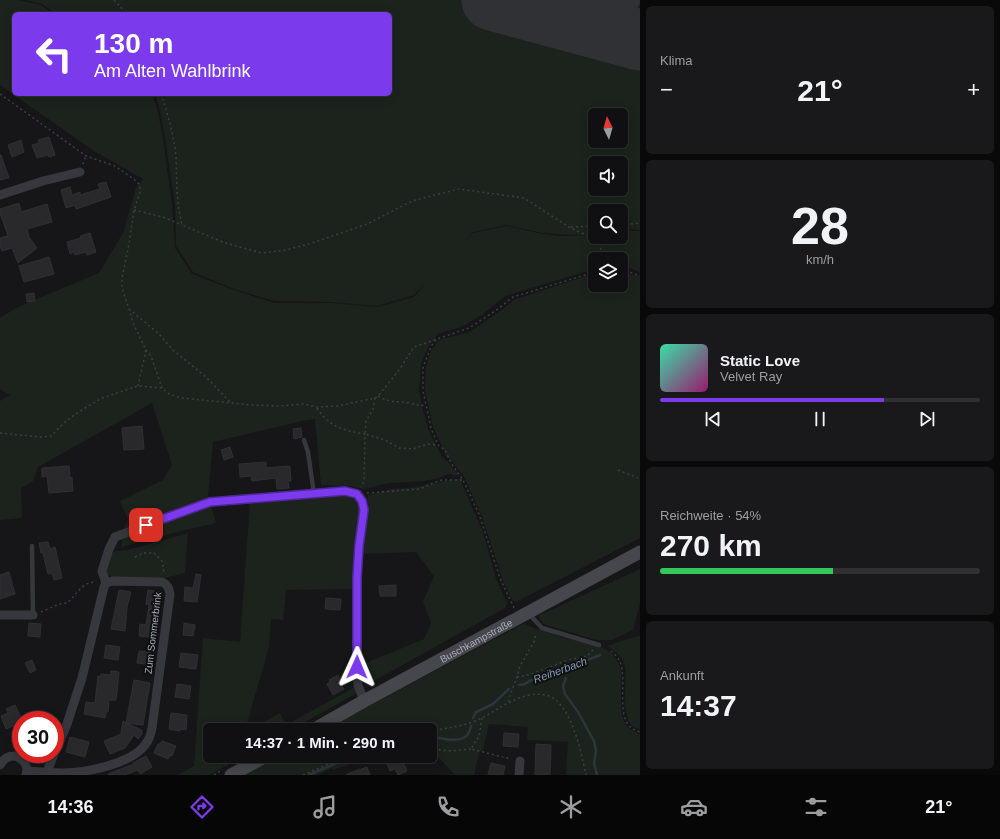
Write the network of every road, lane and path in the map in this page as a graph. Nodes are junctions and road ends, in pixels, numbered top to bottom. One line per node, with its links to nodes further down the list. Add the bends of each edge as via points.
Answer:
1 (114, 0): 2 (path)
2 (125, 12)
3 (0, 94): 7 (path, via 86,156 115,166 135,180 140,186 140,192)
4 (162, 96): 10 (path, via 168,112 176,156 178,207)
5 (80, 172): 6 (street)
6 (0, 195)
7 (134, 210): 10 (path); 17 (path, via 122,278)
8 (640, 223): 9 (path)
9 (628, 224)
10 (182, 225): 12 (path, via 225,244 262,253 286,250 367,224 412,201 459,189 524,198)
11 (588, 226): 12 (path)
12 (569, 227): 13 (path, via 596,240)
13 (602, 252)
14 (628, 272): 16 (path)
15 (588, 274): 18 (path, via 513,297 469,328)
16 (640, 276)
17 (128, 309): 19 (path); 24 (path, via 158,333)
18 (438, 338): 22 (path, via 414,347); 25 (path, via 432,345 424,367 423,390)
19 (146, 350): 20 (path); 21 (path)
20 (138, 386): 21 (path); 27 (path, via 102,398 67,420 51,436)
21 (162, 388): 24 (path, via 169,394 181,398)
22 (378, 396): 23 (path); 25 (path, via 394,402)
23 (375, 398): 26 (path, via 338,406); 28 (path)
24 (230, 402): 26 (path, via 280,406 303,404)
25 (426, 405): 30 (path)
26 (317, 407): 28 (path, via 323,417 336,426)
27 (0, 433)
28 (364, 434): 30 (path, via 385,440 399,448); 35 (path, via 364,482)
29 (304, 440): 34 (lane)
30 (438, 445): 33 (path, via 445,450)
31 (618, 470): 32 (path)
32 (640, 479)
33 (463, 480): 35 (path, via 442,480 420,489); 41 (path, via 479,514 500,578)
34 (314, 494): 35 (street, via 345,491); 39 (street, via 210,502 121,534 115,537 102,571)
35 (357, 494): 49 (street, via 364,510 357,578 357,676)
36 (32, 546): 44 (lane)
37 (640, 552): 42 (main road, Buschkampstraße)
38 (135, 557): 40 (path, via 150,552 158,556 164,568)
39 (106, 583): 40 (street, Zum Sommerbrink); 44 (path, via 85,584 67,603); 54 (street, via 82,678)
40 (164, 583): 63 (street, Zum Sommerbrink, via 170,588 170,594 152,728 145,746 126,758 99,768 62,773)
41 (514, 610)
42 (528, 612): 45 (lane); 49 (main road, Buschkampstraße)
43 (0, 615): 44 (street)
44 (33, 615)
45 (538, 624): 46 (lane, via 542,628); 48 (path, via 534,642 520,666)
46 (599, 645): 48 (path, via 587,656)
47 (611, 651): 55 (path, via 618,657 624,678 623,709 626,723)
48 (517, 678): 50 (path)
49 (364, 701): 52 (main road, Buschkampstraße)
50 (509, 702): 51 (path); 68 (path, via 529,695 539,695 547,696 558,703 572,725)
51 (482, 718): 53 (path, via 468,724); 57 (path, via 479,736)
52 (326, 723)
53 (437, 730)
54 (64, 731)
55 (640, 732)
56 (437, 749): 57 (path, via 448,751)
57 (471, 749): 59 (path)
58 (1, 759): 64 (street, via 11,756 20,758 25,762)
59 (520, 762): 67 (street)
60 (51, 763): 63 (street)
61 (253, 763): 65 (main road)
62 (331, 763): 66 (path)
63 (47, 772): 64 (street, Zum Sommerbrink)
64 (27, 773)
65 (232, 775)
66 (303, 775)
67 (519, 775)
68 (586, 775)

